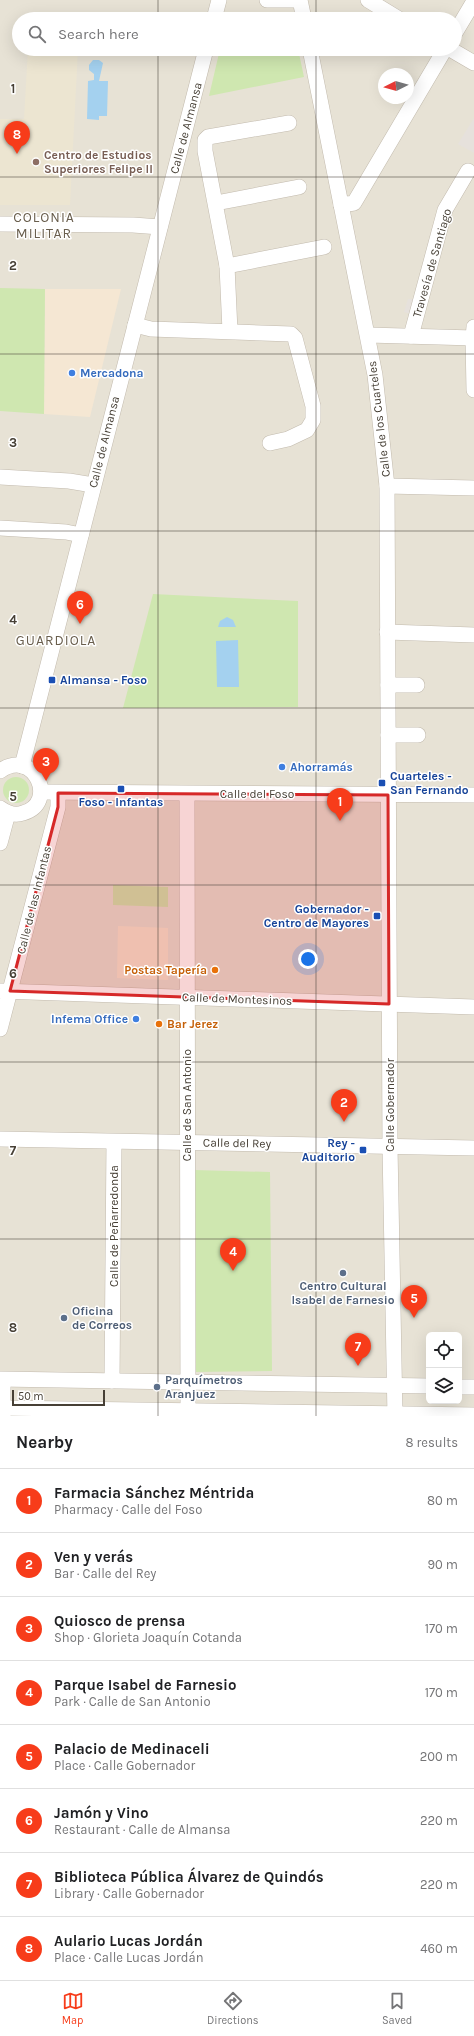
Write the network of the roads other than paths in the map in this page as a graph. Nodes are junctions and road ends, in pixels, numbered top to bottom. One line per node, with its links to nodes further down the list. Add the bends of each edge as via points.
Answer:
1 (267, 0): 2 (street)
2 (294, 0)
3 (300, 0): 8 (street)
4 (368, 0): 9 (street)
5 (221, 1): 7 (street)
6 (474, 1): 10 (street)
7 (217, 12)
8 (303, 12)
9 (388, 12)
10 (462, 21)
11 (204, 56): 22 (street, Calle de Almansa)
12 (311, 56): 20 (street, Calle de los Cuarteles)
13 (441, 56): 20 (street, via 354,203)
14 (462, 56): 15 (street)
15 (474, 63)
16 (289, 123): 19 (street, via 208,137 205,140)
17 (468, 171): 29 (street, Travesía de Santiago, via 445,210)
18 (299, 187): 19 (street)
19 (216, 203): 24 (street)
20 (341, 205): 28 (street, Calle de los Cuarteles)
21 (0, 224): 22 (street, via 133,224)
22 (160, 227): 25 (street, Calle de Almansa)
23 (324, 247): 24 (street)
24 (227, 266): 26 (street)
25 (135, 325): 26 (street, via 151,329); 34 (street, Calle de Almansa)
26 (230, 331): 32 (street, via 285,333 295,338 313,406 313,420 307,430 288,439)
27 (474, 334): 29 (street); 30 (street)
28 (368, 335): 29 (street); 35 (street, Calle de los Cuarteles, via 382,423)
29 (411, 336)
30 (474, 376): 31 (street)
31 (474, 390)
32 (270, 443)
33 (0, 477): 34 (street)
34 (93, 485): 38 (street, Calle de Almansa)
35 (387, 486): 36 (street); 39 (street, Calle de los Cuarteles)
36 (474, 488)
37 (0, 528): 38 (street)
38 (81, 534): 45 (street, Calle de Almansa)
39 (387, 632): 40 (street); 41 (street, Calle de los Cuarteles)
40 (474, 635)
41 (388, 685): 42 (street); 43 (street, Calle de los Cuarteles)
42 (418, 685)
43 (388, 735): 44 (street); 50 (street, Calle de los Cuarteles)
44 (418, 735)
45 (22, 766): 46 (street, via 7,767); 47 (street, via 34,772)
46 (0, 771)
47 (41, 792): 48 (street, Calle del Foso); 52 (street, via 38,801 27,812 14,814)
48 (58, 793): 49 (street, Calle del Foso); 54 (street, Calle de las Infantas, via 58,807)
49 (188, 794): 50 (street, Calle del Foso); 55 (street, Calle de San Antonio)
50 (388, 795): 51 (street, Calle del Foso); 56 (street, Calle Gobernador)
51 (474, 795)
52 (4, 811): 53 (street)
53 (0, 843)
54 (5, 991): 55 (street, Calle de Montesinos); 58 (street, Calle de las Infantas)
55 (187, 997): 56 (street, Calle de Montesinos); 61 (street, Calle de San Antonio)
56 (389, 1004): 57 (street, Calle de Montesinos); 62 (street, Calle Gobernador)
57 (474, 1007)
58 (0, 1029)
59 (0, 1139): 60 (street, Calle del Rey)
60 (114, 1142): 61 (street, Calle del Rey); 65 (street, Calle de Peñarredonda)
61 (187, 1143): 62 (street, Calle del Rey); 66 (street, Calle de San Antonio)
62 (390, 1147): 63 (street, Calle del Rey); 67 (street, Calle Gobernador)
63 (474, 1148)
64 (2, 1380): 65 (street); 71 (street)
65 (112, 1381): 66 (street)
66 (188, 1383): 67 (street); 72 (street, Calle de San Antonio)
67 (395, 1386): 68 (street); 73 (street, Calle Gobernador)
68 (426, 1386)
69 (462, 1387): 70 (street)
70 (474, 1387)
71 (2, 1411): 72 (street)
72 (188, 1413): 73 (street)
73 (395, 1415): 74 (street)
74 (474, 1415)

